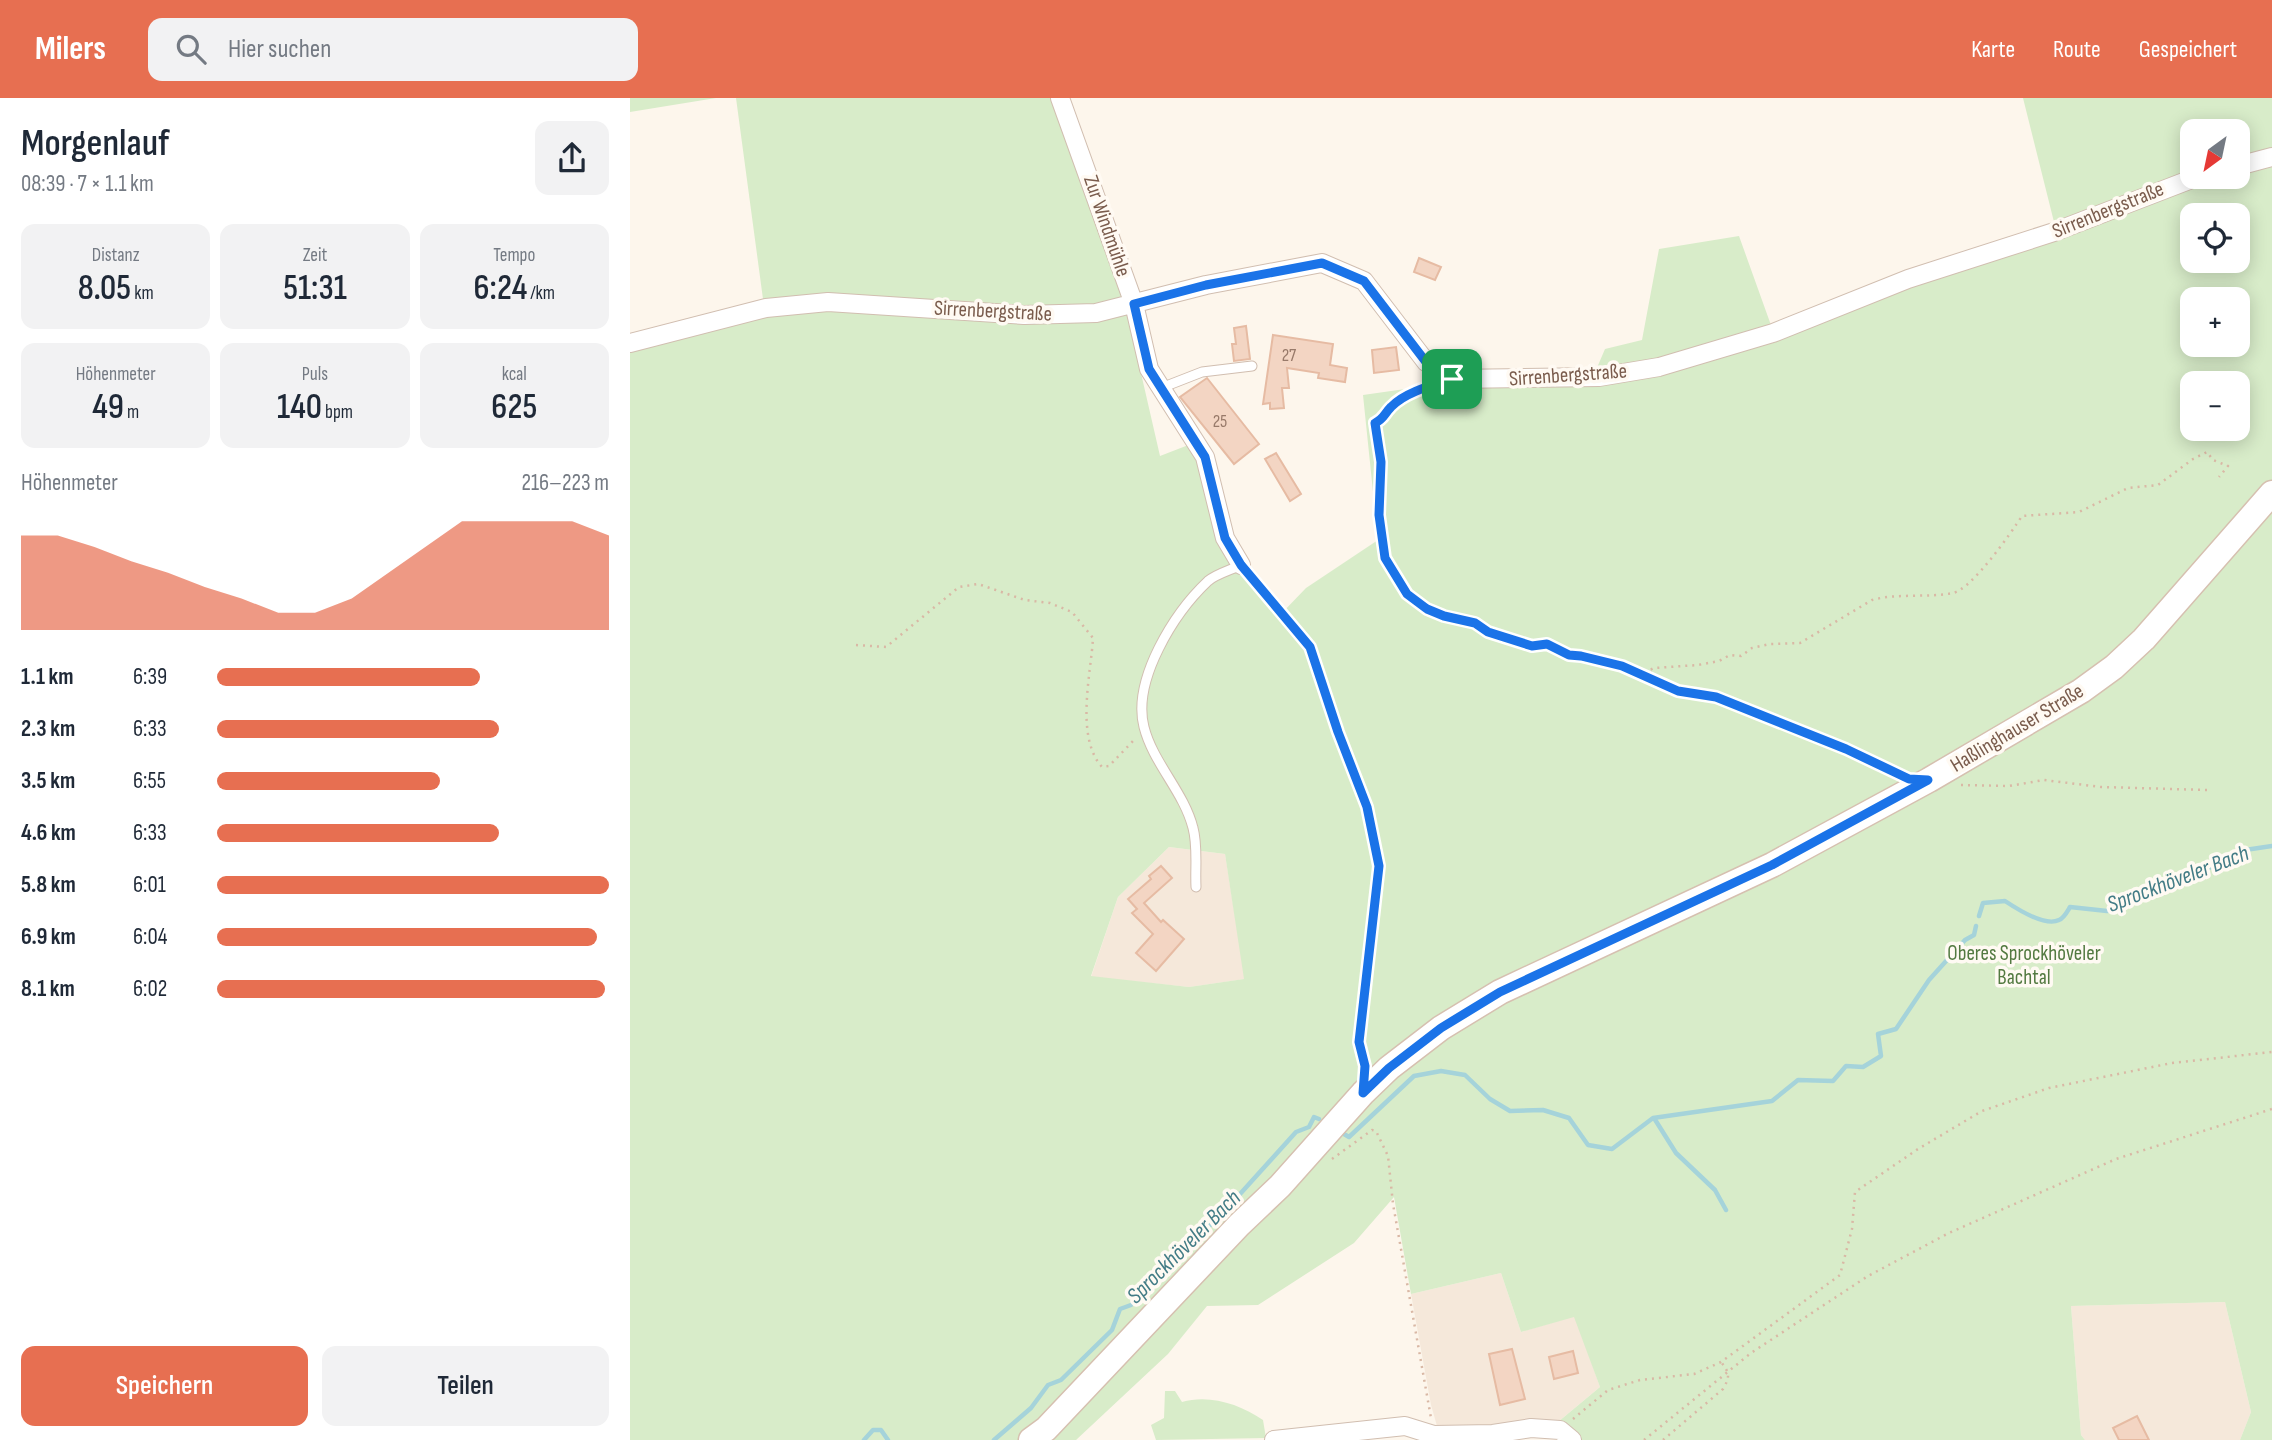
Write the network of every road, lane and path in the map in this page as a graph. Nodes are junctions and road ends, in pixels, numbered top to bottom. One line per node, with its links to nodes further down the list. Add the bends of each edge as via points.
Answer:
1 (1060, 98): 5 (street, Zur Windmühle)
2 (2272, 157): 3 (street)
3 (2250, 163)
4 (2180, 184): 8 (street, Sirrenbergstraße, via 2054,232 1908,279 1773,333 1659,367 1599,377)
5 (1134, 304): 6 (street, Sirrenbergstraße, via 1097,313 1058,315 828,302 766,308); 8 (street, Sirrenbergstraße, via 1322,263 1364,281 1426,362); 9 (street, Zur Windmühle, via 1149,369)
6 (630, 344)
7 (1252, 366): 9 (lane, via 1202,372)
8 (1452, 379): 14 (path, via 1407,397 1375,423 1381,462 1382,544 1388,565 1407,594 1427,609 1475,623 1488,632 1622,666)
9 (1161, 388): 12 (street, Zur Windmühle, via 1205,457 1225,538)
10 (2219, 477): 14 (path, via 2228,466 2207,452 2158,485 2128,488 2079,512 2022,516 1994,555 1965,587 1953,593 1872,600 1800,643 1770,644 1719,661 1648,671)
11 (2272, 494): 16 (main road, Haßlinghauser Straße, via 2174,609 2114,667)
12 (1241, 565): 15 (lane, via 1210,579 1158,649 1144,686); 20 (path, via 1310,647 1367,807 1379,866 1359,1042 1365,1066)
13 (856, 645): 15 (path, via 886,647 959,587 978,584 1050,603 1072,612 1093,638 1087,721 1097,761 1102,767 1109,766)
14 (1688, 692): 16 (path, via 1740,705 1909,779)
15 (1144, 728): 18 (lane, via 1194,829)
16 (1928, 780): 17 (path, via 1978,787 2044,780); 20 (main road, Haßlinghauser Straße, via 1726,888 1500,992 1441,1028)
17 (2207, 790)
18 (1196, 887)
19 (2272, 1052): 23 (path, via 2172,1063 2049,1088 1982,1111 1855,1192 1852,1229 1840,1275)
20 (1363, 1093): 27 (main road, Haßlinghauser Straße, via 1280,1186)
21 (2272, 1109): 24 (path, via 2116,1159 1950,1233 1868,1276)
22 (1324, 1165): 25 (path, via 1371,1130 1376,1131 1388,1156)
23 (1721, 1362): 24 (path); 26 (path, via 1694,1374 1640,1380 1608,1390)
24 (1729, 1372): 29 (path); 30 (path, via 1724,1389)
25 (1434, 1435): 26 (street, via 1531,1428); 28 (street, via 1405,1426)
26 (1566, 1435)
27 (1031, 1440)
28 (1274, 1440)
29 (1644, 1440)
30 (1663, 1440)

